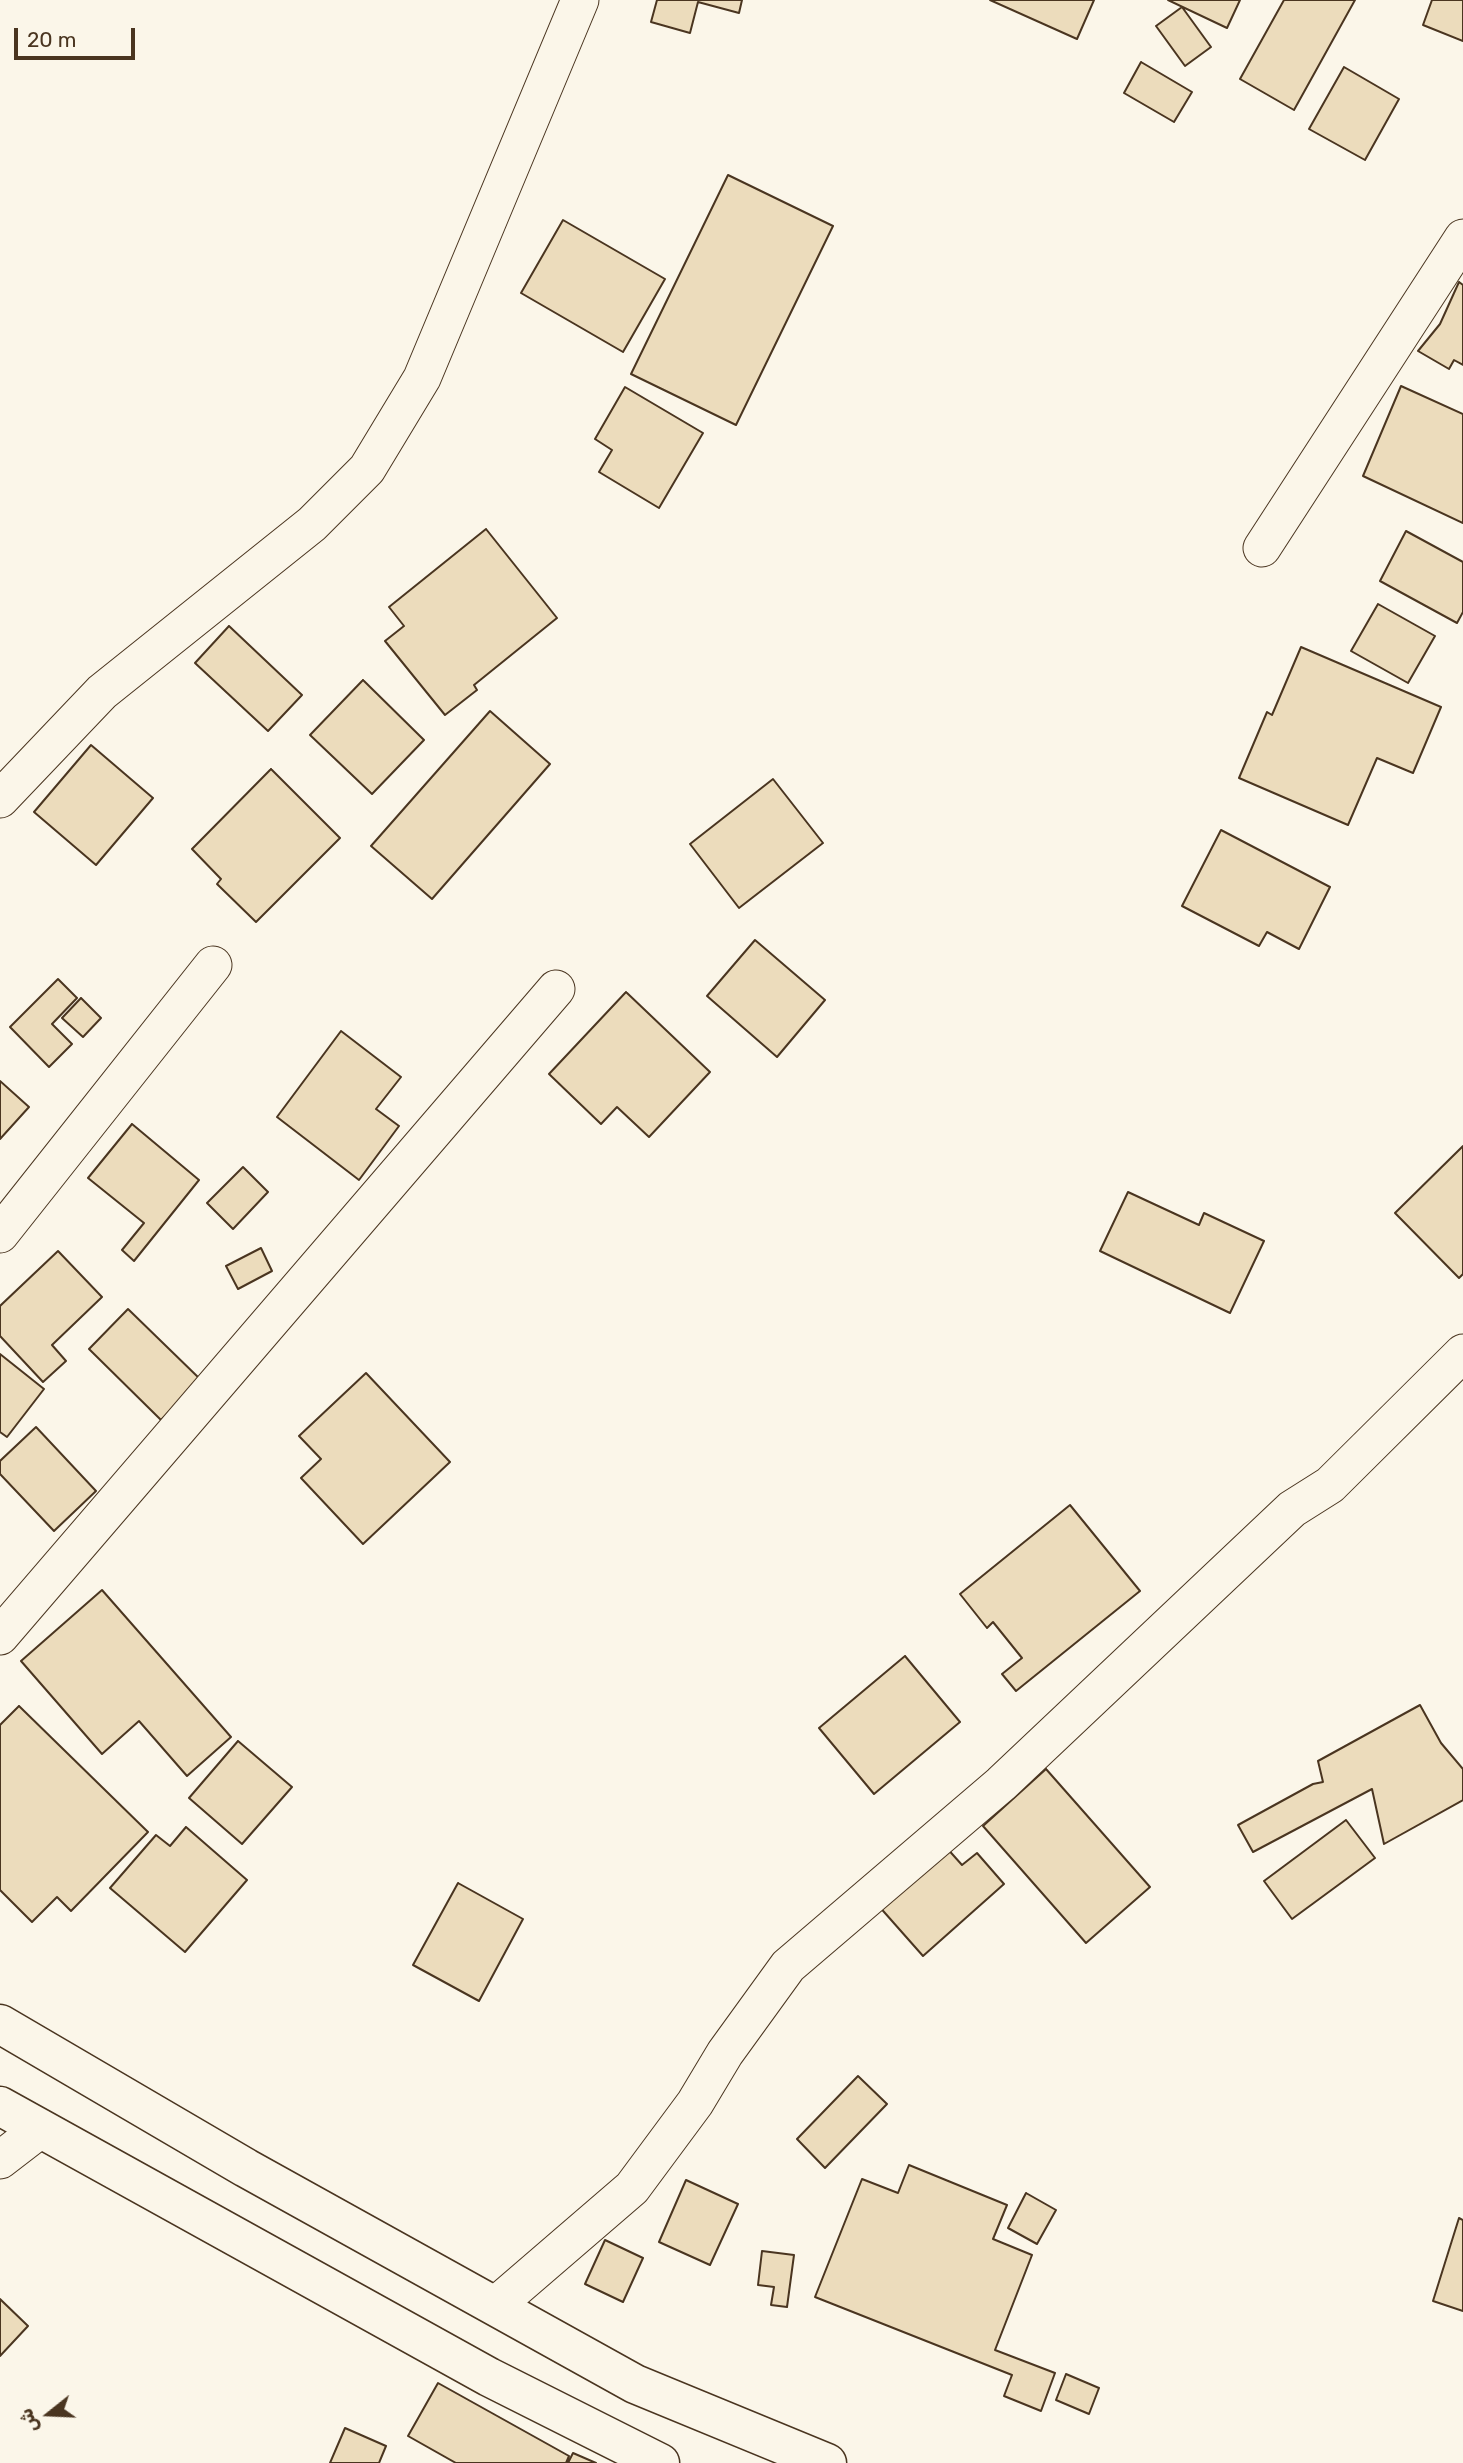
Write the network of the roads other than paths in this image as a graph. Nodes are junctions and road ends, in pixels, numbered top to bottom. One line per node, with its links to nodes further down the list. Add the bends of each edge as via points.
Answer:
1 (580, 0): 4 (street, via 422,378 368,469 312,524 102,692)
2 (1463, 238): 3 (street)
3 (1262, 548)
4 (0, 799)
5 (213, 965): 7 (street)
6 (556, 989): 9 (street)
7 (0, 1234)
8 (1463, 1353): 14 (street, via 1330,1485 1292,1509 1001,1784 788,1966 632,2188)
9 (0, 1636)
10 (0, 2025): 14 (highway)
11 (0, 2106): 12 (highway)
12 (38, 2130): 13 (street); 15 (highway, via 489,2377)
13 (0, 2160)
14 (495, 2306): 16 (highway, via 635,2384)
15 (660, 2463)
16 (827, 2463)

